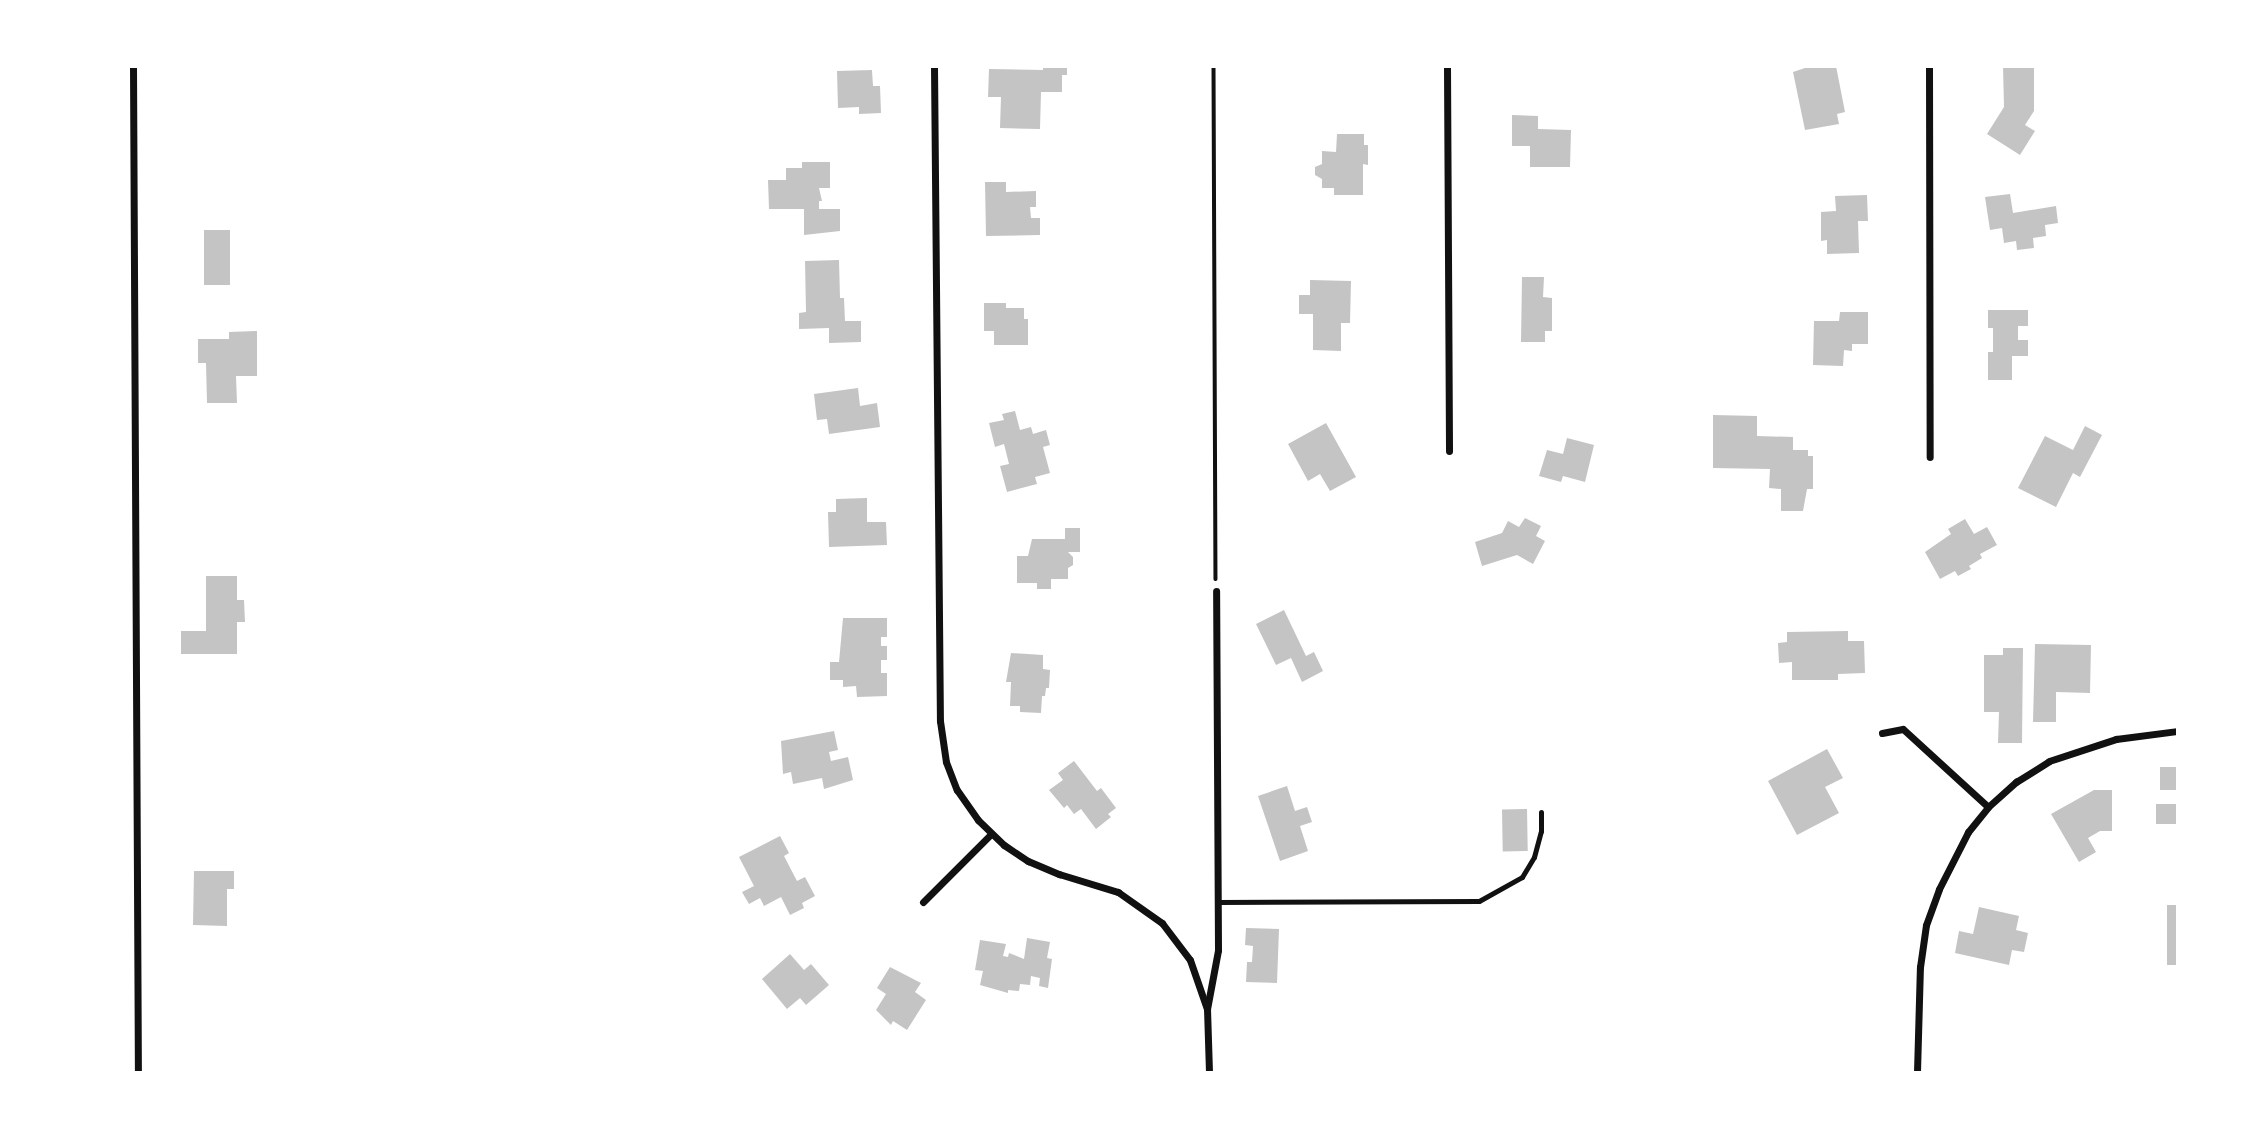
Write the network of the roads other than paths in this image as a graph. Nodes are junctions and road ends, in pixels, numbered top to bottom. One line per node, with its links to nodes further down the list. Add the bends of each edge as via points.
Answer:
1 (133, 66): 16 (street)
2 (934, 66): 12 (street, via 940,721 946,762 957,790)
3 (1447, 66): 5 (street)
4 (1929, 66): 6 (street)
5 (1449, 451)
6 (1930, 457)
7 (1216, 591): 14 (street)
8 (2178, 731): 10 (street, via 2116,739 2049,761)
9 (1882, 733): 10 (street, via 1903,729)
10 (1988, 807): 18 (street, via 1954,855 1926,925 1919,978)
11 (1541, 812): 14 (lane, via 1534,858 1522,877 1479,901)
12 (991, 834): 13 (street); 15 (street, via 1028,861 1106,886 1142,907 1183,948)
13 (923, 902)
14 (1218, 902): 15 (street, via 1218,950)
15 (1207, 1009): 17 (street)
16 (138, 1073)
17 (1209, 1073)
18 (1917, 1073)

